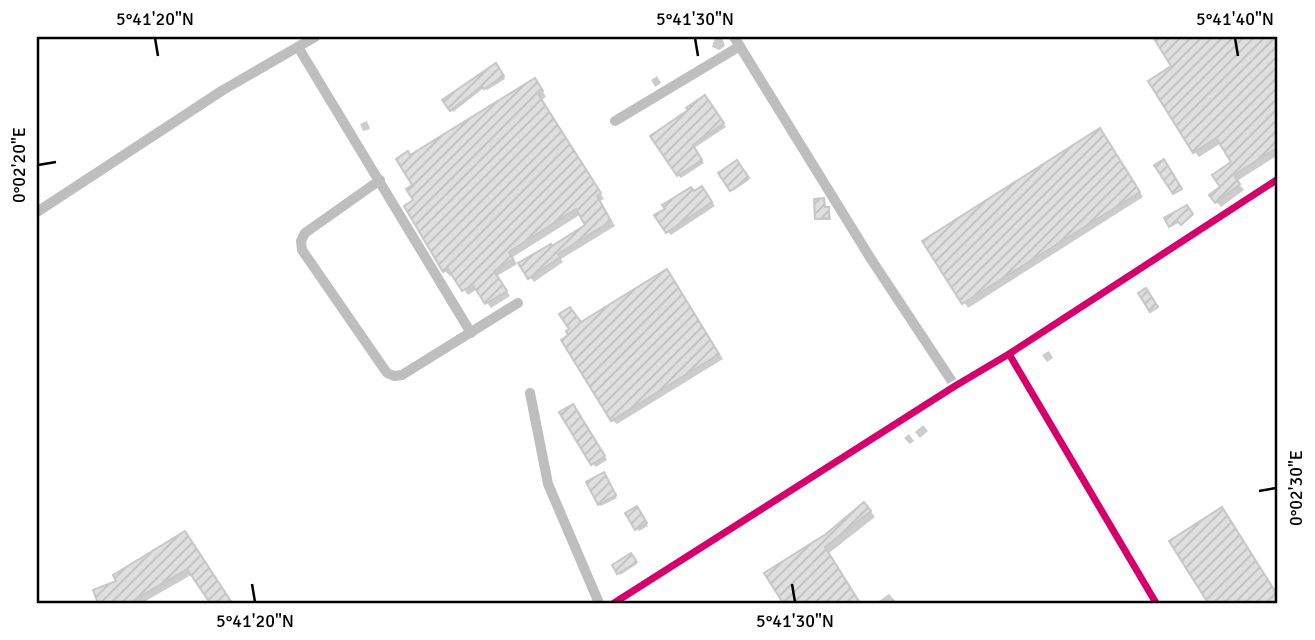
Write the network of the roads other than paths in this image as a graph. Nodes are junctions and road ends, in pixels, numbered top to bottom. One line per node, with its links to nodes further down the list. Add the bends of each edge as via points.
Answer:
1 (315, 37): 3 (street)
2 (737, 42): 4 (street); 11 (street)
3 (298, 47): 5 (street); 7 (street, via 223,90)
4 (615, 121)
5 (380, 180): 9 (street); 9 (street, via 305,233 302,250 387,373 402,375)
6 (1278, 180): 10 (street)
7 (37, 212)
8 (519, 303): 9 (street)
9 (471, 333)
10 (1009, 354): 11 (street); 15 (street)
11 (955, 386): 14 (street)
12 (530, 393): 13 (street, via 548,484)
13 (599, 603)
14 (614, 603)
15 (1156, 603)

